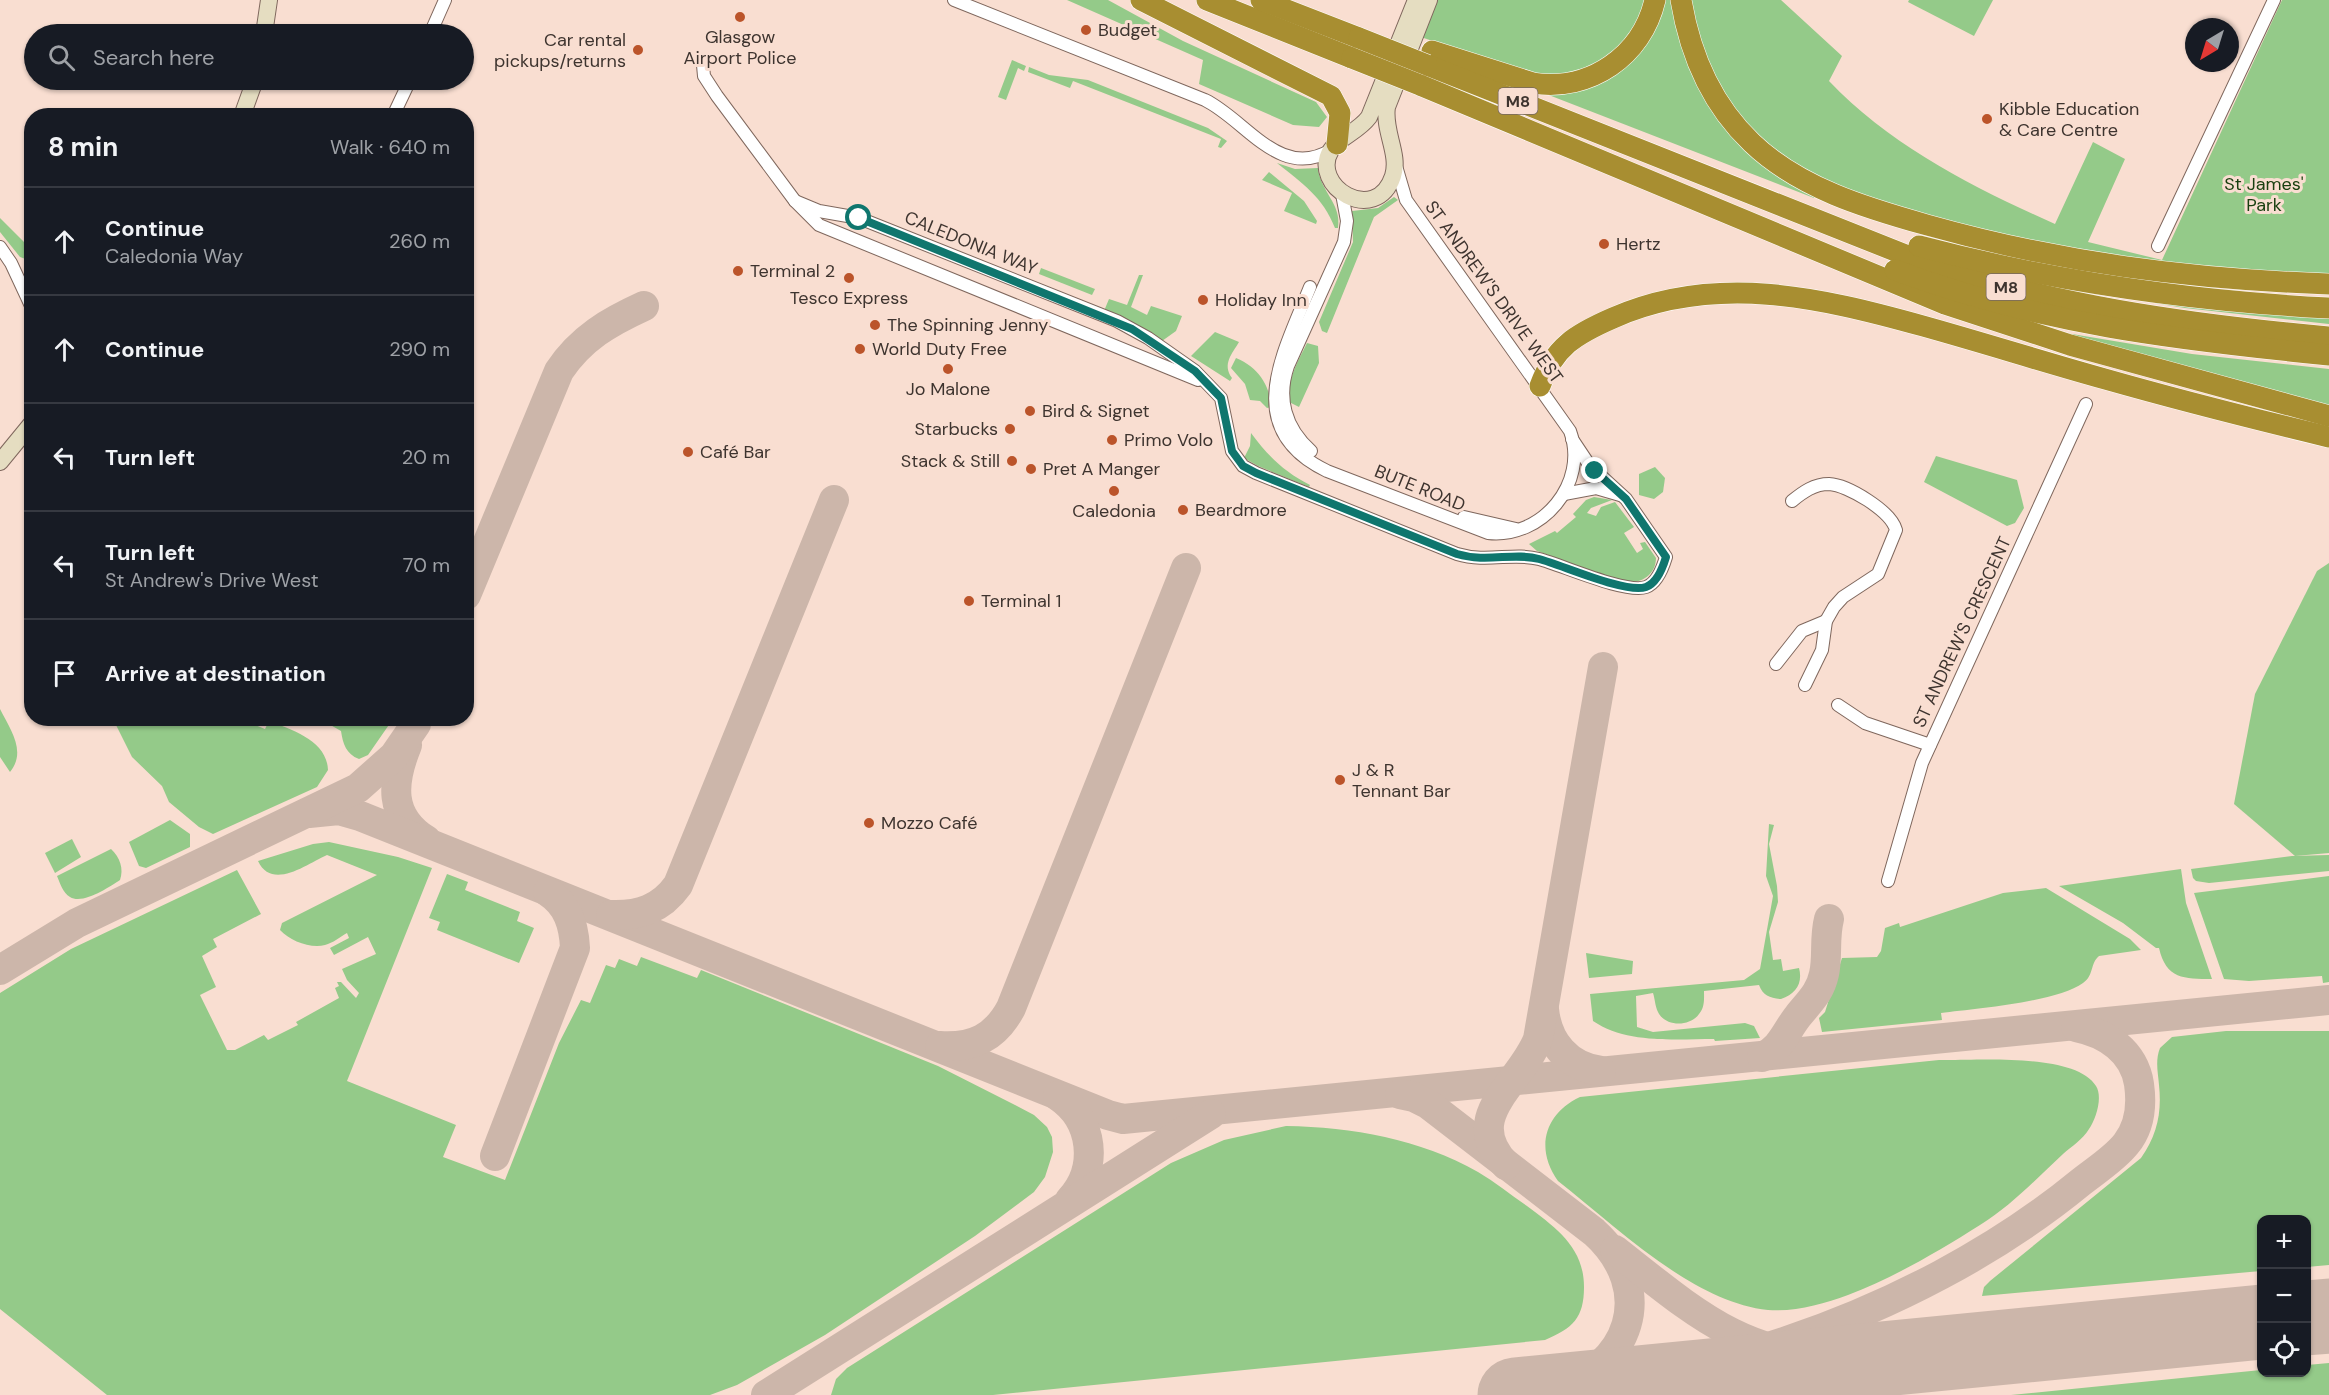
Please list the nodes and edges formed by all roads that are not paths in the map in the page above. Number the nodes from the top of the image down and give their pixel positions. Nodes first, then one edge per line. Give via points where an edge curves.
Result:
1 (269, 0) edge
2 (445, 0) edge
3 (954, 0) edge
4 (1140, 0) edge
5 (1207, 0) edge
6 (1261, 0) edge
7 (1273, 0) edge
8 (1416, 0) edge
9 (1429, 0) edge
10 (1655, 0) edge
11 (1681, 0) edge
12 (2274, 0) edge
13 (265, 24) edge
14 (434, 24) edge
15 (1361, 33) junction
16 (1430, 58) junction
17 (703, 65) dead end
18 (251, 90) edge
19 (405, 90) edge
20 (245, 108) edge
21 (397, 108) edge
22 (1334, 147) junction
23 (1600, 159) junction
24 (1395, 162) junction
25 (1741, 189) junction
26 (1342, 194) junction
27 (795, 201) junction
28 (2158, 246) dead end
29 (0, 247) edge
30 (2329, 284) edge
31 (1310, 287) dead end
32 (24, 291) edge
33 (2329, 308) edge
34 (2329, 337) edge
35 (2329, 356) edge
36 (1540, 386) junction
37 (1214, 390) junction
38 (2086, 404) dead end
39 (2329, 416) edge
40 (24, 433) edge
41 (2329, 437) edge
42 (1572, 439) junction
43 (1316, 460) junction
44 (0, 462) edge
45 (1564, 494) junction
46 (1626, 499) junction
47 (1792, 501) dead end
48 (1666, 557) joint
49 (1826, 621) junction
50 (1776, 664) dead end
51 (1805, 686) dead end
52 (1838, 705) dead end
53 (1930, 745) junction
54 (1888, 880) dead end

1 - 13 street
2 - 14 street
3 - 22 street via 1205,100 1283,156 1305,159
4 - 22 highway via 1331,96 1340,113
5 - 23 highway, M8, bridge
6 - 15 highway
7 - 15 highway
8 - 22 street via 1369,117 1359,130
9 - 24 street via 1387,108 1385,123
10 - 16 highway via 1647,26 1628,52 1605,71 1574,82 1533,83
11 - 30 highway via 1696,57 1725,113 1766,155 1824,190 1958,234 2083,261 2208,279
12 - 28 street
15 - 16 highway
16 - 25 highway, M8
17 - 27 street via 704,76 717,96
18 - 20 street
19 - 21 street
22 - 26 street via 1329,170
23 - 35 highway, M8 via 1900,272 2002,305 2134,333
23 - 39 highway, M8 via 1945,304 2070,345
24 - 26 street via 1392,180 1379,195 1363,200
24 - 36 street, ST ANDREW'S DRIVE WEST via 1406,200
25 - 33 highway, M8 via 1917,246 2017,270 2149,291
25 - 34 highway, M8 via 1913,258 2003,286 2138,315
26 - 43 street via 1347,221 1344,242 1282,385 1291,428
27 - 37 street via 825,229 1173,369
27 - 37 street, CALEDONIA WAY via 819,211 859,218 1117,321 1195,371
29 - 32 street
31 - 43 street via 1277,370 1275,397 1276,413 1287,437
36 - 41 highway via 1555,354 1599,324 1664,299 1750,291 1815,299 1885,315 2105,379
36 - 42 street, ST ANDREW'S DRIVE WEST
37 - 48 street, CALEDONIA WAY via 1221,398 1232,451 1243,466 1457,554 1480,559 1537,558 1628,588 1647,586 1656,578
38 - 53 street, ST ANDREW'S CRESCENT
40 - 44 street
42 - 45 street, ST ANDREW'S DRIVE WEST via 1574,466
42 - 46 street, ST ANDREW'S DRIVE WEST via 1590,465
43 - 45 street, BUTE ROAD via 1477,521 1515,529 1547,515
45 - 46 street via 1596,488
46 - 48 street, ST ANDREW'S DRIVE WEST
47 - 49 street via 1812,487 1831,484 1869,501 1884,512 1896,530 1878,574 1843,597
49 - 50 street via 1802,632
49 - 51 street via 1822,650
52 - 53 street via 1865,723
53 - 54 street, ST ANDREW'S CRESCENT

